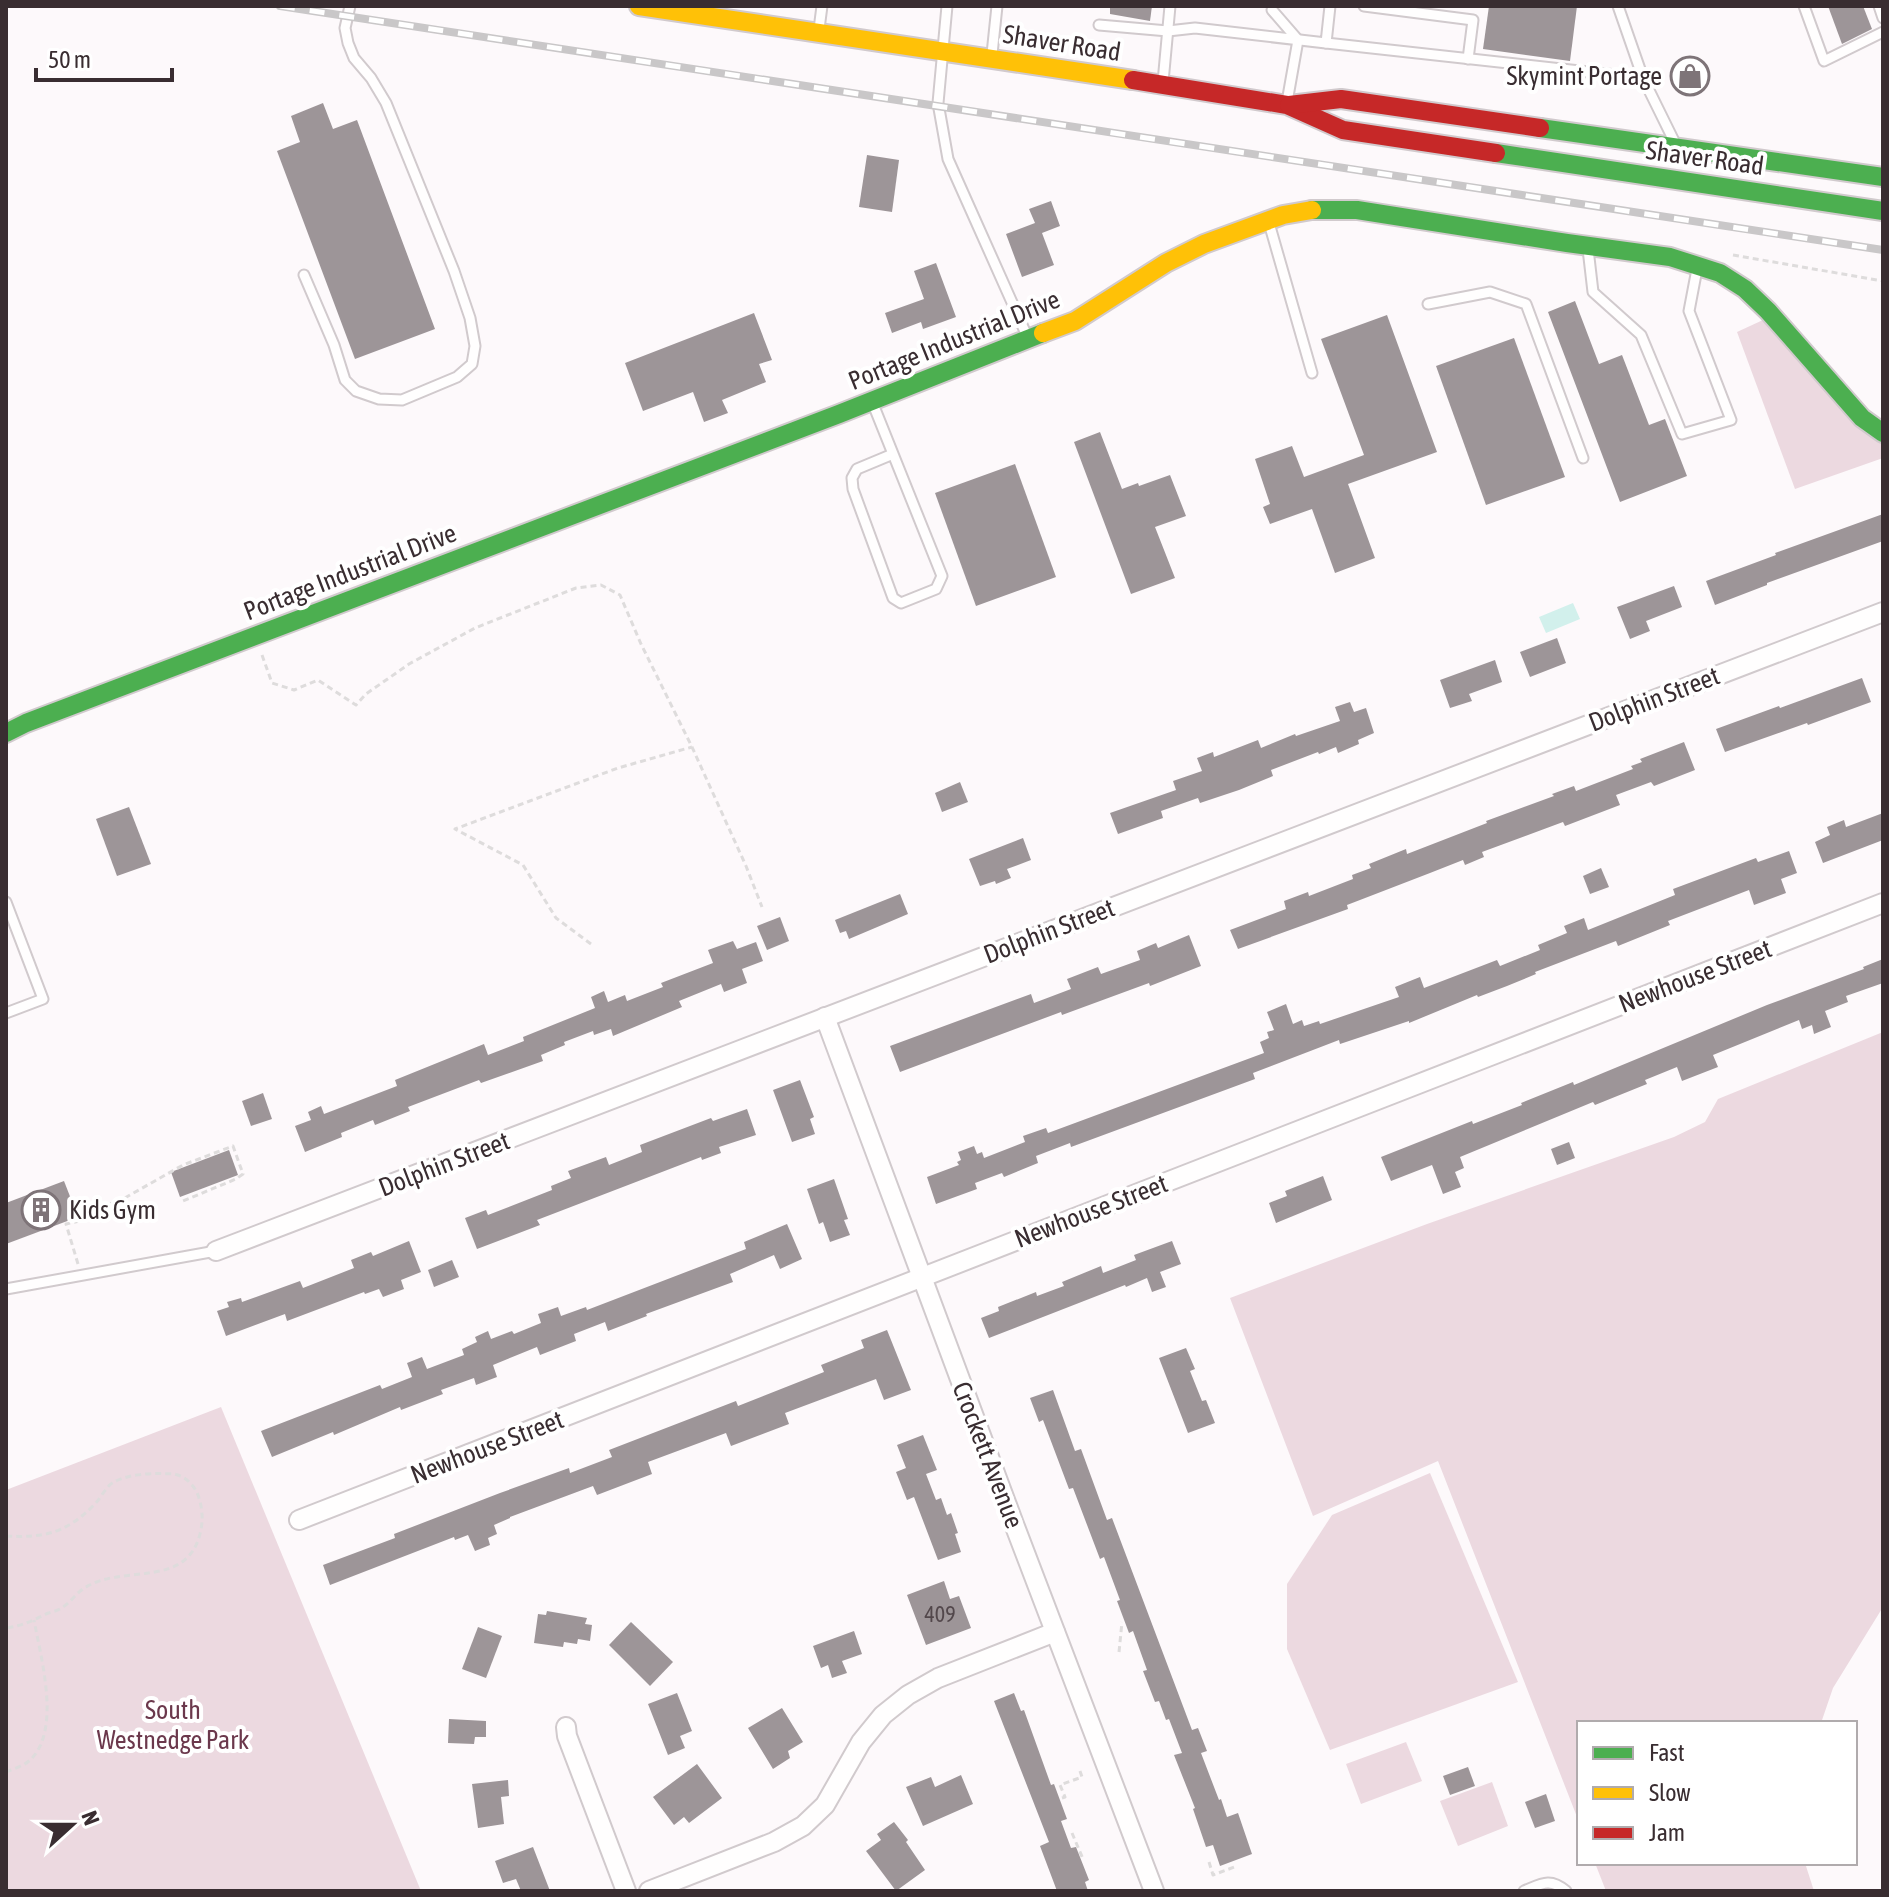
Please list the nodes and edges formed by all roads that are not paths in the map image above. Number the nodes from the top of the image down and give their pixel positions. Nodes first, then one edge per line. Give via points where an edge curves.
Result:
1 (350, 6) edge
2 (639, 6) edge
3 (822, 6) edge
4 (947, 6) edge
5 (997, 6) edge
6 (1170, 6) edge
7 (1330, 6) edge
8 (1364, 6) edge
9 (1618, 6) edge
10 (1804, 6) edge
11 (1879, 6) edge
12 (1272, 10) dead end
13 (1883, 18) edge
14 (1099, 25) dead end
15 (1168, 31) junction
16 (818, 32) junction
17 (1883, 32) edge
18 (1298, 40) junction
19 (1326, 43) junction
20 (942, 50) junction
21 (992, 58) junction
22 (1468, 59) junction
23 (1643, 78) junction
24 (1163, 85) junction
25 (1287, 105) junction
26 (1676, 147) junction
27 (1883, 177) edge
28 (1883, 211) edge
29 (1268, 220) junction
30 (1587, 246) junction
31 (1698, 265) junction
32 (304, 275) dead end
33 (1428, 304) dead end
34 (1029, 339) junction
35 (1312, 373) dead end
36 (871, 401) junction
37 (1883, 433) edge
38 (893, 454) junction
39 (1583, 458) dead end
40 (1883, 612) edge
41 (6, 733) edge
42 (6, 902) edge
43 (1883, 903) edge
44 (6, 1013) edge
45 (825, 1017) junction
46 (216, 1251) joint
47 (921, 1277) junction
48 (6, 1289) edge
49 (299, 1520) dead end
50 (1055, 1632) junction
51 (566, 1727) dead end
52 (626, 1891) edge
53 (649, 1891) edge
54 (1154, 1891) edge
55 (1524, 1891) edge
56 (1566, 1891) edge

1 - 32 lane via 348,43 386,103 454,271 470,318 472,364 457,377 402,400 356,391 345,380
2 - 16 street, Shaver Road
3 - 16 lane
4 - 20 lane
5 - 21 lane
6 - 15 lane
7 - 19 lane
8 - 22 lane via 1473,20
9 - 23 lane
10 - 17 lane via 1824,61
11 - 13 lane
12 - 18 lane
14 - 15 lane
15 - 18 lane via 1195,28
15 - 24 lane
16 - 20 street, Shaver Road
18 - 19 lane
18 - 25 lane
19 - 22 lane
20 - 21 street, Shaver Road
20 - 34 lane via 938,103 948,159
21 - 24 street, Shaver Road
22 - 23 lane
23 - 26 lane
24 - 25 street, Shaver Road
25 - 26 street, Shaver Road via 1341,99
25 - 28 street, Shaver Road via 1343,130
26 - 27 street, Shaver Road
29 - 30 street, Portage Industrial Drive via 1316,209 1357,210
29 - 34 street, Portage Industrial Drive via 1204,244 1075,321
29 - 35 lane
30 - 31 street, Portage Industrial Drive
30 - 31 lane via 1593,292 1641,335 1682,434 1731,420 1689,311
31 - 37 street, Portage Industrial Drive via 1745,289 1862,418
33 - 39 lane via 1490,292 1526,304
34 - 36 street, Portage Industrial Drive
36 - 38 lane
36 - 41 street, Portage Industrial Drive
38 - 38 lane via 942,576 936,589 901,603 893,598 852,478 857,469
40 - 45 street, Dolphin Street
42 - 44 lane via 43,999
43 - 47 street, Newhouse Street
45 - 46 street, Dolphin Street
45 - 47 street, Crockett Avenue
46 - 48 lane
47 - 49 street, Newhouse Street
47 - 50 street, Crockett Avenue
50 - 53 street via 908,1695 861,1742 825,1805 803,1826 764,1847
50 - 54 street, Crockett Avenue
51 - 52 street
55 - 56 lane via 1546,1882

